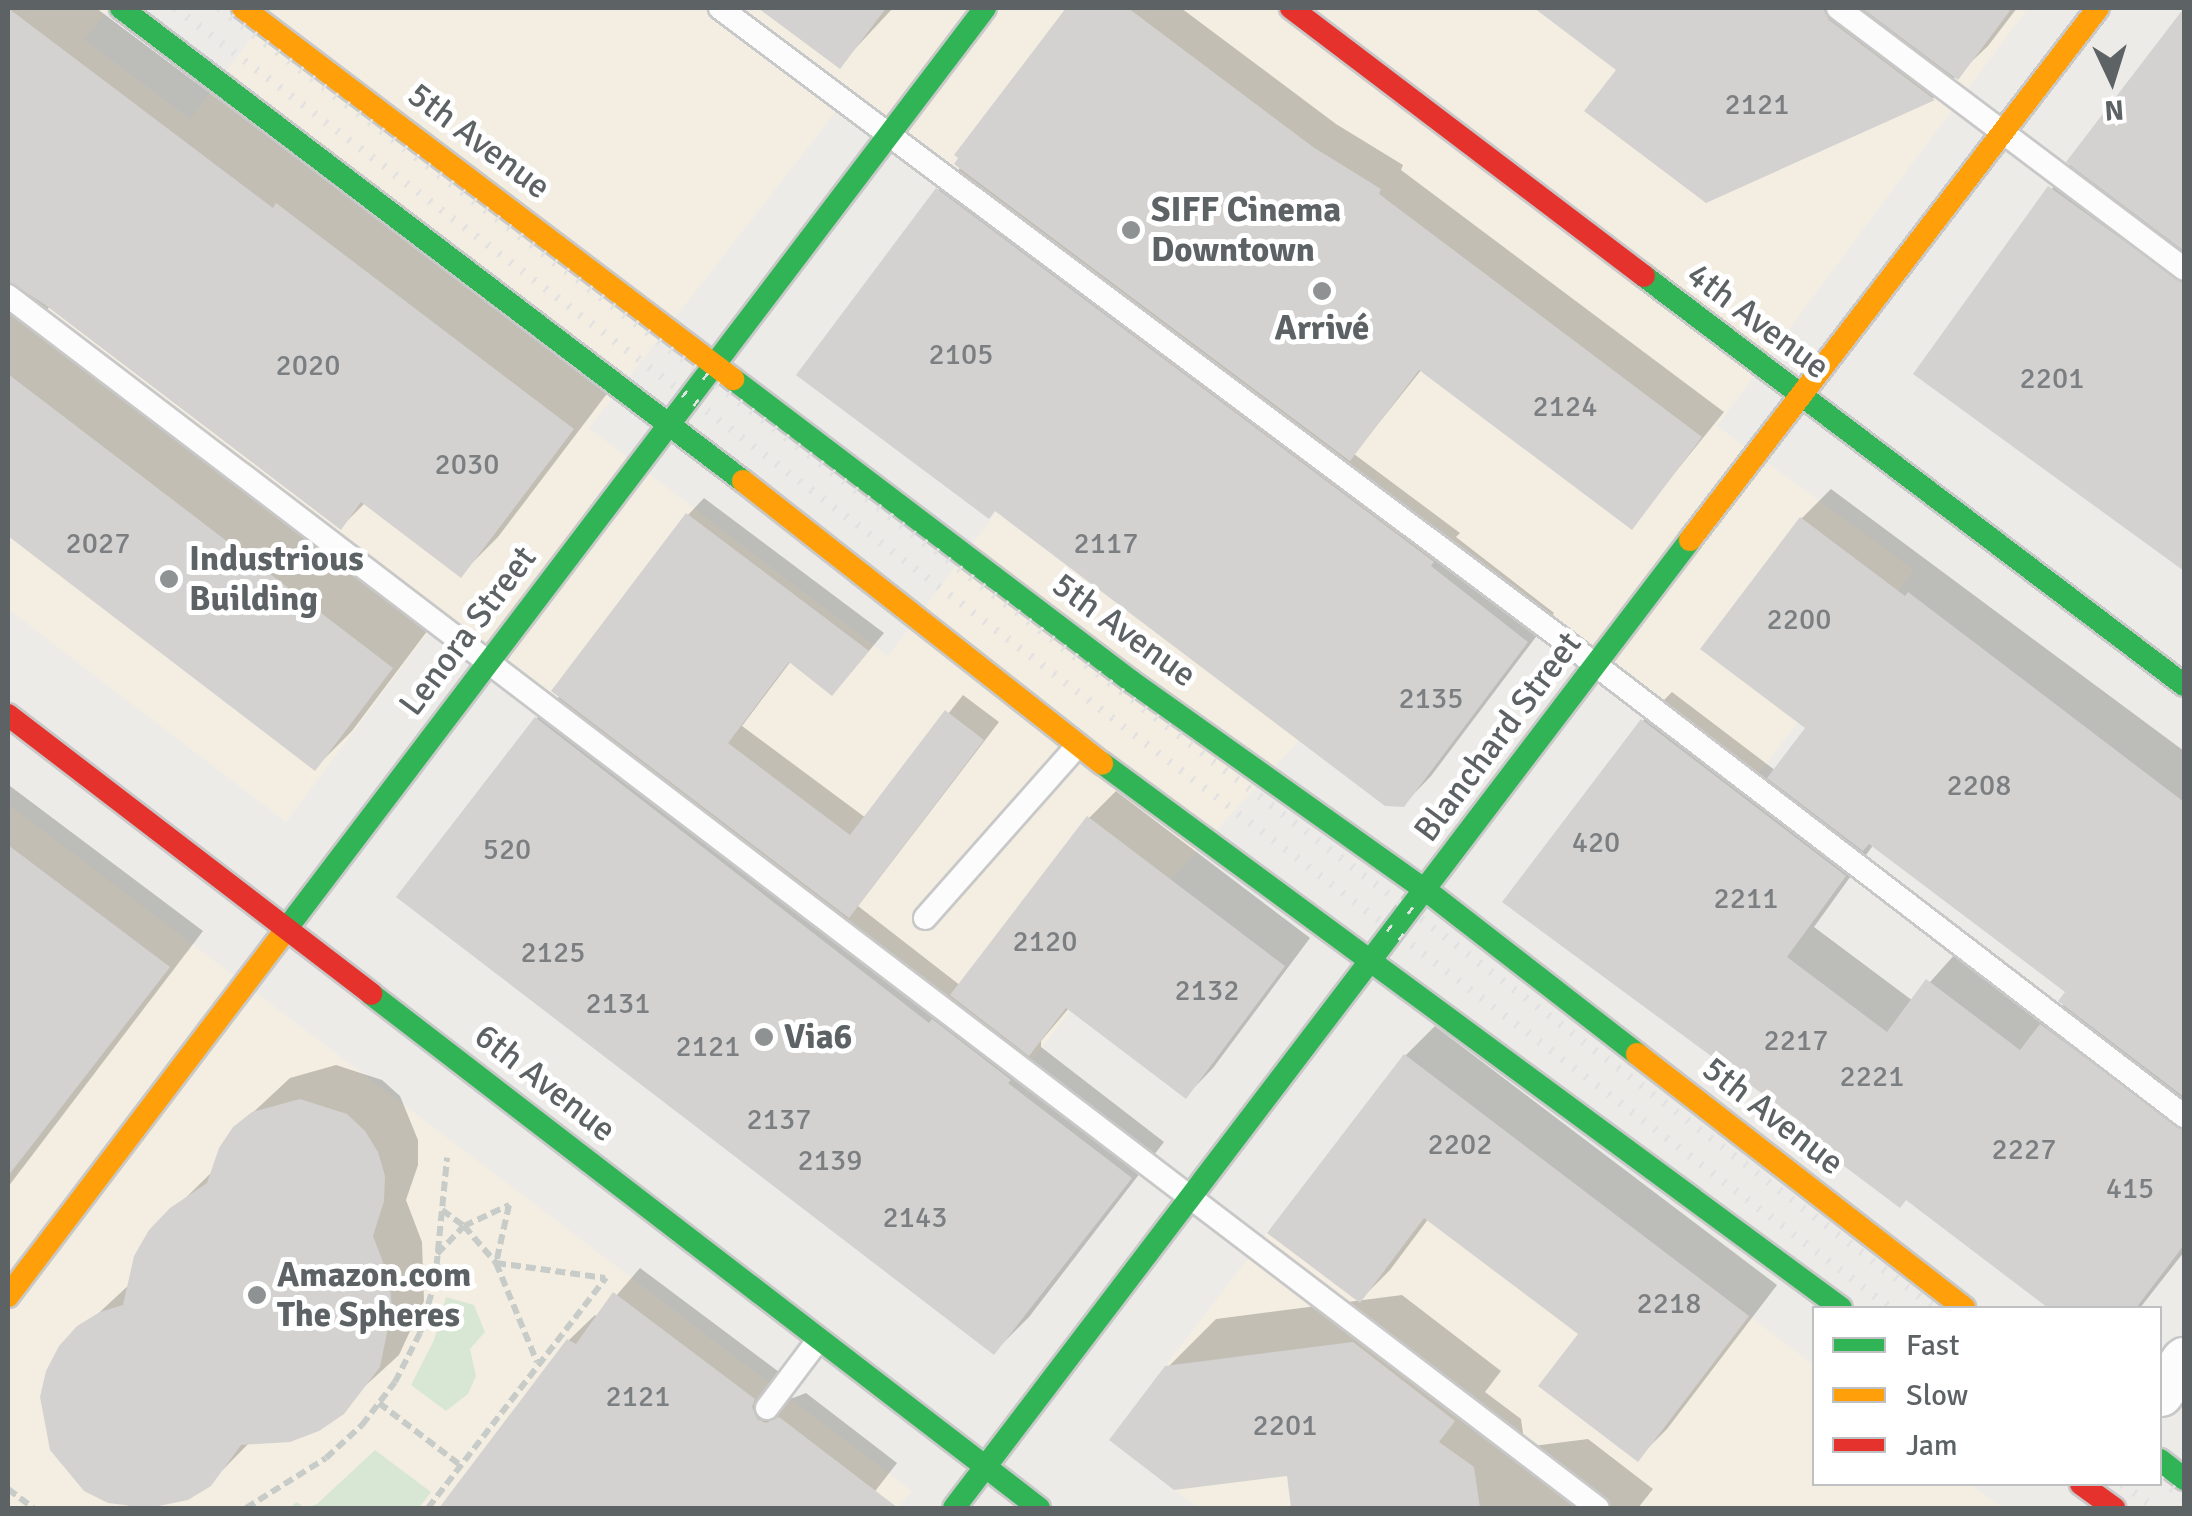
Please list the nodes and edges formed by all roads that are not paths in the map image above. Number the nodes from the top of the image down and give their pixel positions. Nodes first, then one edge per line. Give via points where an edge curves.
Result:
1 (121, 8) edge
2 (242, 8) edge
3 (720, 8) edge
4 (985, 8) edge
5 (1291, 8) edge
6 (1838, 8) edge
7 (2098, 8) edge
8 (2004, 133) junction
9 (889, 134) junction
10 (2184, 270) edge
11 (8, 296) edge
12 (713, 366) junction
13 (1800, 397) junction
14 (670, 423) junction
15 (488, 662) junction
16 (1596, 665) junction
17 (2184, 686) edge
18 (8, 716) edge
19 (1078, 745) junction
20 (1427, 891) junction
21 (925, 918) dead end
22 (287, 928) junction
23 (1372, 963) junction
24 (2184, 1116) edge
25 (1190, 1202) junction
26 (8, 1296) edge
27 (1838, 1306) edge
28 (1961, 1306) edge
29 (819, 1340) junction
30 (2184, 1360) edge
31 (2162, 1390) edge
32 (767, 1408) dead end
33 (2162, 1462) edge
34 (985, 1467) junction
35 (2184, 1479) edge
36 (2085, 1486) edge
37 (2087, 1486) edge
38 (954, 1508) edge
39 (1040, 1508) edge
40 (1598, 1508) edge
41 (2072, 1508) edge
42 (2114, 1508) edge

1 - 14 main road
2 - 12 main road, 5th Avenue
3 - 9 lane
4 - 9 main road, Lenora Street
5 - 13 main road, 4th Avenue
6 - 8 lane
7 - 8 main road, Blanchard Street
8 - 10 lane
8 - 13 main road, Blanchard Street
9 - 12 main road, Lenora Street
9 - 16 lane
11 - 15 lane
12 - 14 main road, Lenora Street
12 - 20 main road, 5th Avenue via 1131,681
13 - 16 main road, Blanchard Street
13 - 17 main road, 4th Avenue
14 - 15 main road, Lenora Street
14 - 19 main road
15 - 22 main road, Lenora Street
15 - 25 lane
16 - 20 main road, Blanchard Street
16 - 24 lane
18 - 22 main road, 6th Avenue
19 - 21 lane
19 - 23 main road
20 - 23 main road, Blanchard Street
20 - 28 main road, 5th Avenue
22 - 26 main road, Lenora Street
22 - 29 main road, 6th Avenue
23 - 25 main road, Blanchard Street
23 - 27 main road
25 - 34 main road, Blanchard Street
25 - 40 lane
29 - 32 lane
29 - 34 main road, 6th Avenue
30 - 31 street
33 - 35 main road
34 - 38 main road, Blanchard Street
34 - 39 main road, 6th Avenue
36 - 41 main road
37 - 42 main road

